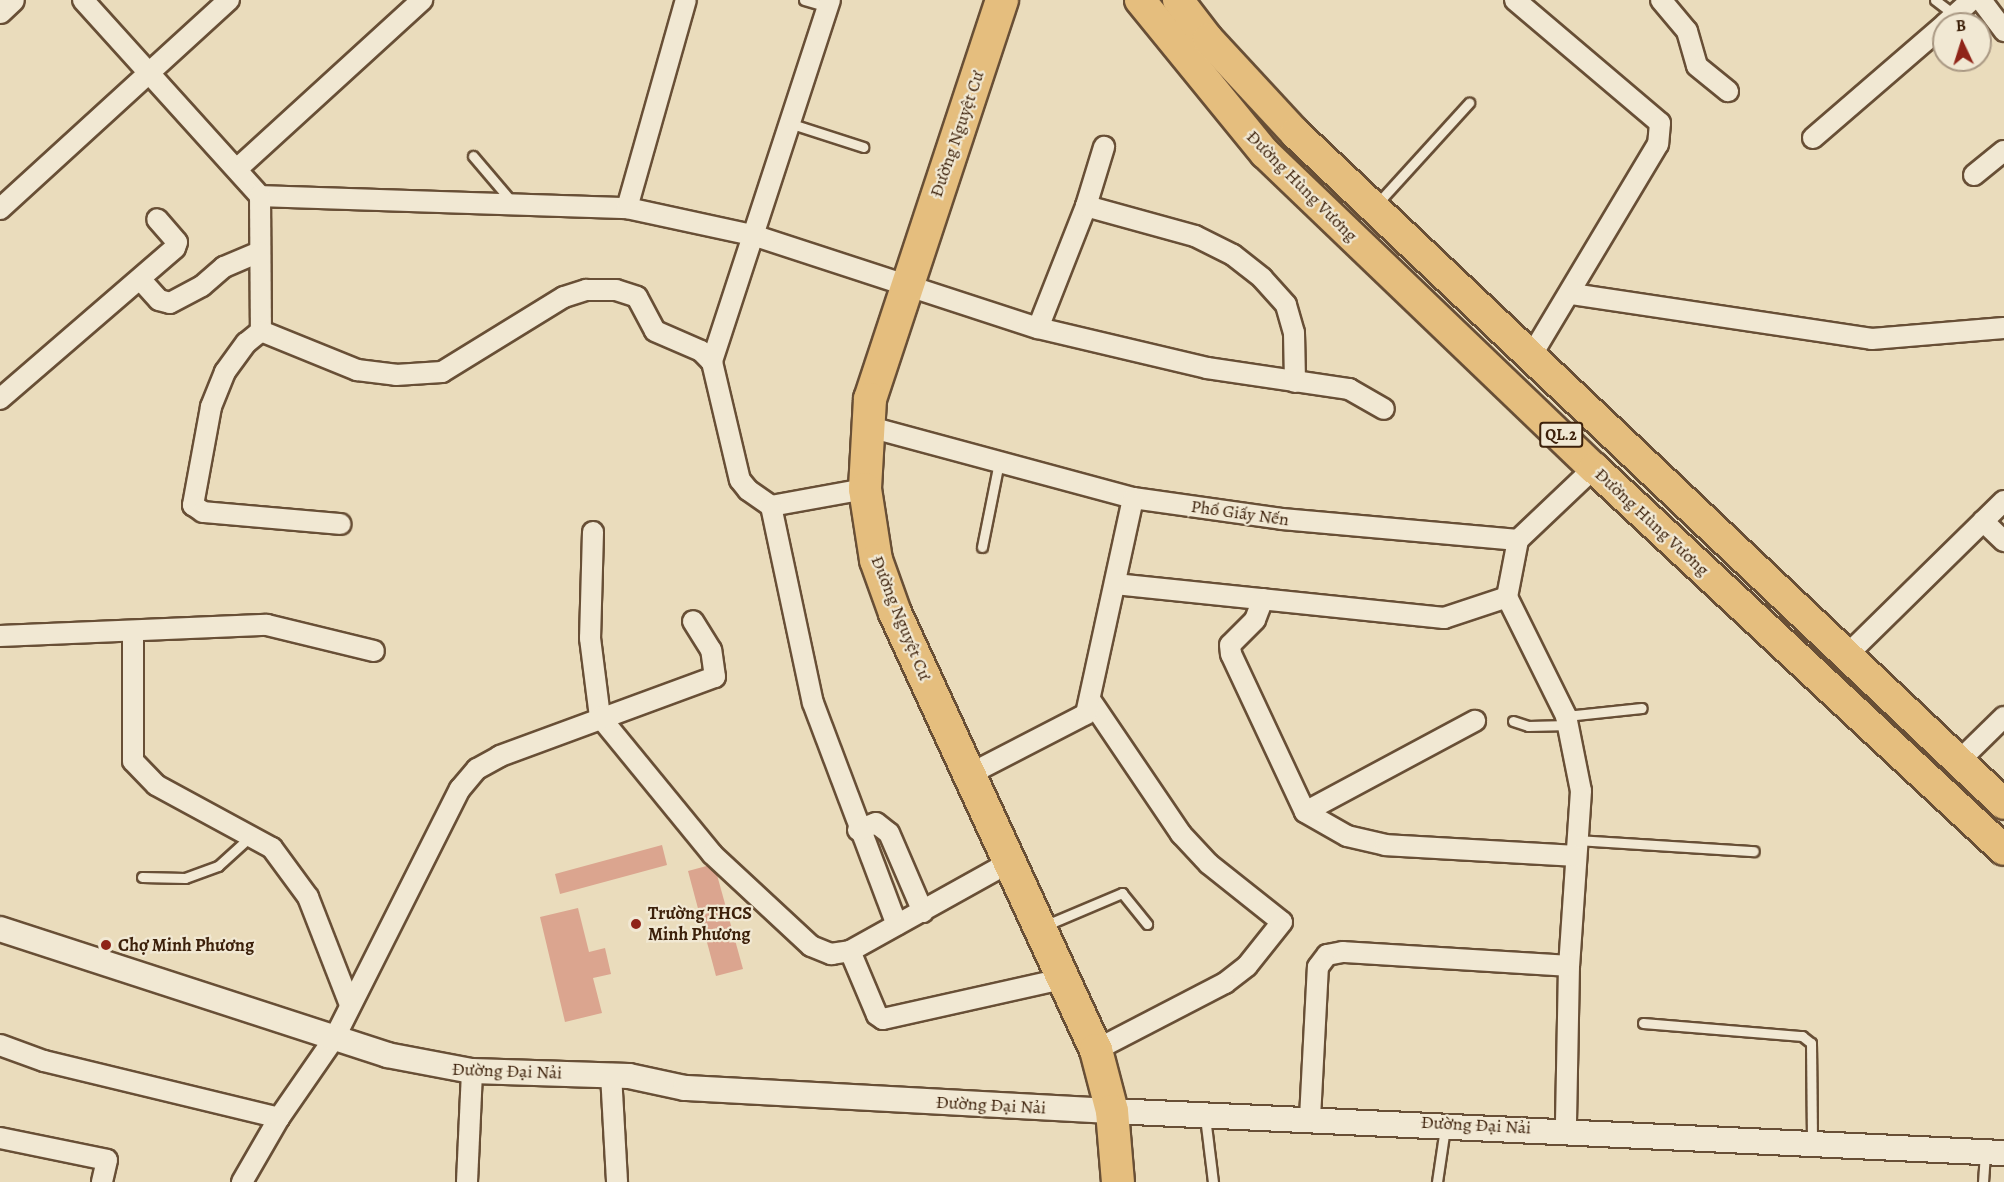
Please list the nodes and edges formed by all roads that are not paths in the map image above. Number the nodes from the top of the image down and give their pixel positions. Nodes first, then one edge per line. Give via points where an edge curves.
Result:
1 (12, 0) edge
2 (83, 0) edge
3 (229, 0) edge
4 (422, 0) edge
5 (686, 0) edge
6 (804, 0) edge
7 (1002, 0) edge
8 (1140, 0) edge
9 (1178, 0) edge
10 (1515, 0) edge
11 (1660, 0) edge
12 (1972, 0) edge
13 (1981, 0) edge
14 (829, 3) edge
15 (0, 11) edge
16 (1958, 12) edge
17 (2004, 31) edge
18 (1932, 35) edge
19 (150, 72) junction
20 (1728, 91) dead end
21 (1469, 103) dead end
22 (792, 123) junction
23 (1813, 138) dead end
24 (863, 147) dead end
25 (1104, 147) dead end
26 (2004, 151) edge
27 (473, 156) dead end
28 (237, 169) junction
29 (1974, 175) dead end
30 (260, 196) junction
31 (513, 204) junction
32 (1086, 206) junction
33 (627, 208) junction
34 (1373, 208) junction
35 (0, 209) edge
36 (157, 219) dead end
37 (756, 236) junction
38 (259, 252) junction
39 (140, 279) junction
40 (906, 286) junction
41 (1572, 294) junction
42 (1038, 328) junction
43 (2004, 328) edge
44 (261, 330) junction
45 (1530, 358) junction
46 (712, 362) junction
47 (1295, 382) junction
48 (0, 399) edge
49 (1383, 409) dead end
50 (866, 426) junction
51 (999, 462) junction
52 (1641, 463) junction
53 (1594, 468) junction
54 (1616, 488) junction
55 (865, 489) junction
56 (1133, 498) junction
57 (2004, 501) edge
58 (771, 506) junction
59 (1983, 521) junction
60 (340, 524) dead end
61 (593, 532) dead end
62 (1518, 540) junction
63 (2004, 541) edge
64 (982, 547) dead end
65 (1115, 584) junction
66 (1507, 597) junction
67 (1263, 599) junction
68 (693, 621) dead end
69 (133, 631) junction
70 (0, 636) edge
71 (374, 651) dead end
72 (1846, 656) junction
73 (1091, 701) junction
74 (1642, 708) dead end
75 (600, 717) junction
76 (2004, 717) edge
77 (1568, 720) junction
78 (1475, 721) dead end
79 (1513, 721) dead end
80 (1959, 761) junction
81 (968, 776) junction
82 (2004, 804) edge
83 (1305, 812) junction
84 (858, 830) junction
85 (251, 836) junction
86 (1577, 848) junction
87 (2004, 850) edge
88 (1754, 851) dead end
89 (1010, 862) junction
90 (142, 877) dead end
91 (923, 912) junction
92 (1147, 924) dead end
93 (897, 925) junction
94 (1041, 927) junction
95 (0, 929) edge
96 (850, 951) junction
97 (1569, 966) junction
98 (1066, 978) junction
99 (350, 1005) junction
100 (1643, 1023) dead end
101 (335, 1037) junction
102 (0, 1044) edge
103 (1096, 1050) junction
104 (472, 1071) junction
105 (611, 1074) junction
106 (1112, 1111) junction
107 (1204, 1114) junction
108 (279, 1118) junction
109 (1310, 1118) junction
110 (1446, 1124) junction
111 (1566, 1129) junction
112 (0, 1138) edge
113 (1812, 1143) junction
114 (1994, 1152) edge
115 (102, 1182) edge
116 (242, 1182) edge
117 (467, 1182) edge
118 (617, 1182) edge
119 (1118, 1182) edge
120 (1213, 1182) edge
121 (1437, 1182) edge
122 (1983, 1182) edge

1 - 15 street
2 - 19 street
3 - 19 street
4 - 28 street
5 - 33 street
6 - 14 lane
7 - 40 highway, Đường Nguyệt Cư
8 - 53 main road, Đường Hùng Vương / QL.2 via 1265,153
9 - 34 main road, Đường Hùng Vương / QL.2 via 1208,39 1287,124
10 - 41 street via 1660,123 1658,144
11 - 20 street via 1687,31 1697,66
12 - 16 street
13 - 17 street
14 - 22 street
18 - 23 street
19 - 28 street
19 - 35 street
21 - 34 lane
22 - 24 lane
22 - 37 street
25 - 32 street
26 - 29 street
27 - 31 lane
28 - 30 street
30 - 31 street
30 - 38 street
31 - 33 street
32 - 42 street
32 - 47 street via 1195,236 1233,255 1262,278 1286,305 1294,333
33 - 37 street
34 - 45 main road, Đường Hùng Vương / QL.2
36 - 39 street via 177,246
37 - 40 street
37 - 46 street
38 - 39 street via 224,267 202,286 170,303 159,300
38 - 44 street
39 - 48 street
40 - 42 street
40 - 50 highway, Đường Nguyệt Cư
41 - 43 street via 1872,339
41 - 45 street
42 - 47 street via 1207,368
44 - 46 street via 357,370 396,375 441,372 564,297 586,290 616,290 637,297 655,331
44 - 60 street via 225,372 211,408 194,505 203,512
45 - 52 main road, Đường Hùng Vương / QL.2
46 - 58 street via 740,480
47 - 49 street via 1349,388
50 - 51 street, Phố Giấy Nến
50 - 55 highway, Đường Nguyệt Cư
51 - 56 street, Phố Giấy Nến
51 - 64 lane
52 - 54 main road
52 - 72 main road, Đường Hùng Vương / QL.2
53 - 54 main road, Đường Hùng Vương / QL.2
53 - 62 street
54 - 87 main road, Đường Hùng Vương / QL.2
55 - 58 street
55 - 81 highway, Đường Nguyệt Cư via 876,560
56 - 62 street, Phố Giấy Nến via 1282,519
56 - 65 street
57 - 59 street
58 - 84 street via 813,703
59 - 63 street
59 - 72 street
61 - 75 street via 590,638
62 - 66 street
65 - 67 street
65 - 73 street
66 - 67 street via 1444,618
66 - 77 street
67 - 83 street via 1255,620 1230,645
68 - 75 street via 711,650 715,677
69 - 70 street
69 - 71 street via 267,625
69 - 85 street via 133,761 156,785
72 - 80 main road, Đường Hùng Vương / QL.2
73 - 81 street via 1077,720
73 - 103 street via 1181,834 1209,864 1282,922 1247,966 1225,983
74 - 77 lane
75 - 96 street via 733,876 811,946 831,954
75 - 99 street via 477,769 460,789
76 - 80 street
77 - 79 lane via 1528,726
77 - 86 street via 1581,791
78 - 83 street
80 - 82 main road, Đường Hùng Vương / QL.2
81 - 89 highway, Đường Nguyệt Cư
83 - 86 street via 1347,836 1385,845
84 - 91 street via 876,823 889,833
84 - 93 street
85 - 90 lane via 218,866 185,878
85 - 99 street via 272,848 308,897
86 - 88 lane
86 - 97 street
89 - 91 street
89 - 94 highway, Đường Nguyệt Cư
91 - 93 street
92 - 94 lane via 1122,893
93 - 96 street
94 - 98 highway, Đường Nguyệt Cư
95 - 101 street, Đường Đại Nải
96 - 98 street via 877,1015 883,1019
97 - 109 street via 1343,952 1327,955 1318,967
97 - 111 street
98 - 103 highway, Đường Nguyệt Cư
99 - 101 street
100 - 113 lane via 1802,1036 1810,1043
101 - 104 street, Đường Đại Nải via 415,1063
101 - 108 street
102 - 108 street via 44,1061
103 - 106 highway, Đường Nguyệt Cư
104 - 105 street, Đường Đại Nải
104 - 117 street
105 - 106 street, Đường Đại Nải via 685,1088
105 - 118 street
106 - 107 street, Đường Đại Nải
106 - 119 highway, Đường Nguyệt Cư
107 - 109 street, Đường Đại Nải
107 - 120 lane
108 - 116 street
109 - 110 street, Đường Đại Nải
110 - 111 street, Đường Đại Nải
110 - 121 lane
111 - 113 street, Đường Đại Nải
112 - 115 street via 107,1160
113 - 114 street, Đường Đại Nải
114 - 122 lane

